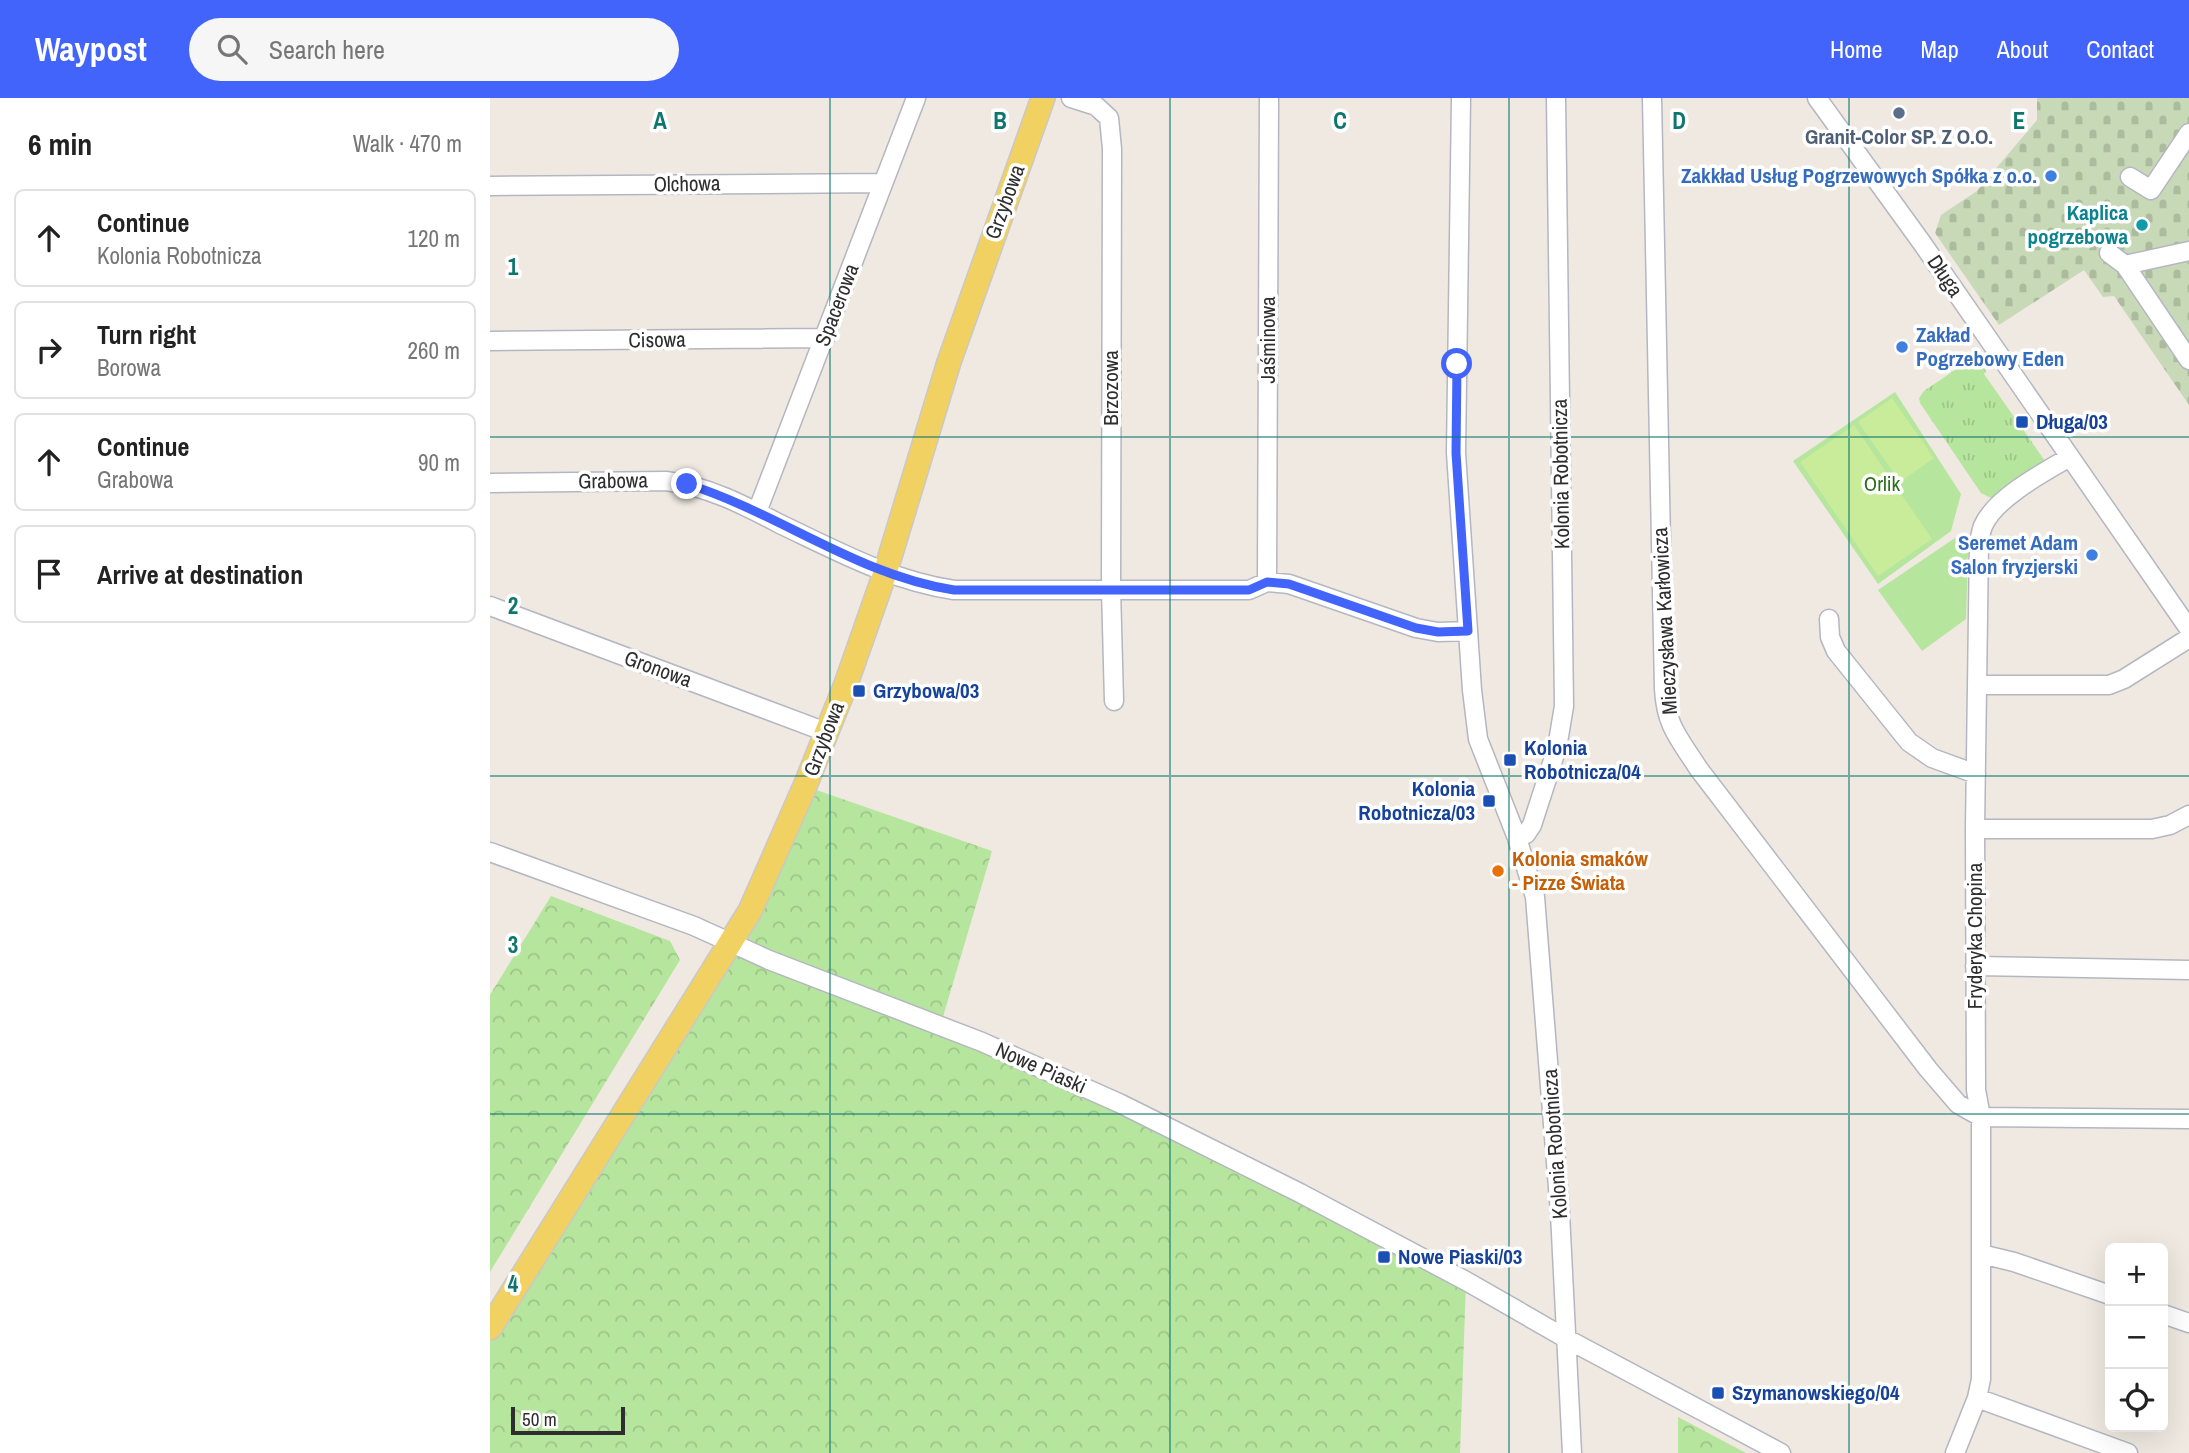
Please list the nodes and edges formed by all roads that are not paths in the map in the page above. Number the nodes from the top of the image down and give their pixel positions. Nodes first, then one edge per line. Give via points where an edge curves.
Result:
1 (916, 98) edge
2 (1043, 98) edge
3 (1072, 98) edge
4 (1269, 98) edge
5 (1461, 98) edge
6 (1556, 98) edge
7 (1652, 98) edge
8 (1816, 98) edge
9 (2189, 133) edge
10 (2130, 177) dead end
11 (883, 183) junction
12 (490, 186) edge
13 (2189, 251) edge
14 (2109, 253) dead end
15 (2125, 265) junction
16 (825, 338) junction
17 (490, 341) edge
18 (2189, 360) edge
19 (2070, 457) junction
20 (490, 482) edge
21 (757, 512) junction
22 (885, 573) junction
23 (1267, 582) junction
24 (1111, 589) junction
25 (490, 606) edge
26 (1829, 619) dead end
27 (2189, 629) edge
28 (1468, 631) junction
29 (2189, 638) edge
30 (1976, 685) junction
31 (1114, 701) dead end
32 (826, 732) junction
33 (1976, 774) junction
34 (2189, 816) edge
35 (1975, 829) junction
36 (1517, 838) junction
37 (490, 852) edge
38 (730, 942) junction
39 (1975, 966) junction
40 (2189, 970) edge
41 (1981, 1117) junction
42 (2189, 1119) edge
43 (1981, 1254) junction
44 (2105, 1293) edge
45 (2168, 1316) edge
46 (2189, 1323) edge
47 (490, 1328) edge
48 (1567, 1339) junction
49 (1977, 1398) junction
50 (1572, 1453) edge
51 (1781, 1453) edge
52 (1955, 1453) edge
53 (2128, 1453) edge

1 - 11 street, Spacerowa
2 - 22 main road, Grzybowa via 948,362
3 - 24 street, Brzozowa via 1096,106 1109,118 1110,128
4 - 23 street, Jaśminowa
5 - 28 street, Kolonia Robotnicza via 1456,453
6 - 36 street, Kolonia Robotnicza via 1564,706 1557,748 1532,825
7 - 41 street, Mieczysława Karłowicza via 1665,712 1698,768 1928,1069 1958,1104
8 - 19 street, Długa
9 - 10 street via 2151,190
11 - 12 street, Olchowa
11 - 16 street, Spacerowa
13 - 15 street
14 - 15 street
15 - 18 street
16 - 17 street, Cisowa
16 - 21 street, Spacerowa
19 - 27 street, Długa
19 - 30 street, Fryderyka Chopina via 2003,501 1983,526
20 - 21 street, Grabowa via 666,481 709,491
21 - 22 street, Grabowa
22 - 24 street, Grabowa via 954,590
22 - 32 main road, Grzybowa
23 - 24 street, Grabowa via 1249,590
23 - 28 street via 1289,584 1416,628
24 - 31 street, Brzozowa
25 - 32 street, Gronowa
26 - 33 street via 1836,650 1909,742 1932,758
28 - 36 street, Kolonia Robotnicza via 1478,739
29 - 30 street via 2109,685
30 - 33 street, Fryderyka Chopina
32 - 38 main road, Grzybowa via 766,878
33 - 35 street, Fryderyka Chopina
34 - 35 street via 2152,829
35 - 39 street, Fryderyka Chopina
36 - 48 street, Kolonia Robotnicza via 1538,921
37 - 38 street, Nowe Piaski
38 - 47 main road, Grzybowa
38 - 48 street, Nowe Piaski via 982,1042 1158,1121 1466,1280
39 - 40 street
39 - 41 street, Fryderyka Chopina via 1976,1090
41 - 42 street
41 - 43 street, Fryderyka Chopina
43 - 44 street
43 - 49 street, Fryderyka Chopina
45 - 46 street
48 - 50 street, Kolonia Robotnicza
48 - 51 street, Nowe Piaski
49 - 52 street, Fryderyka Chopina
49 - 53 street

